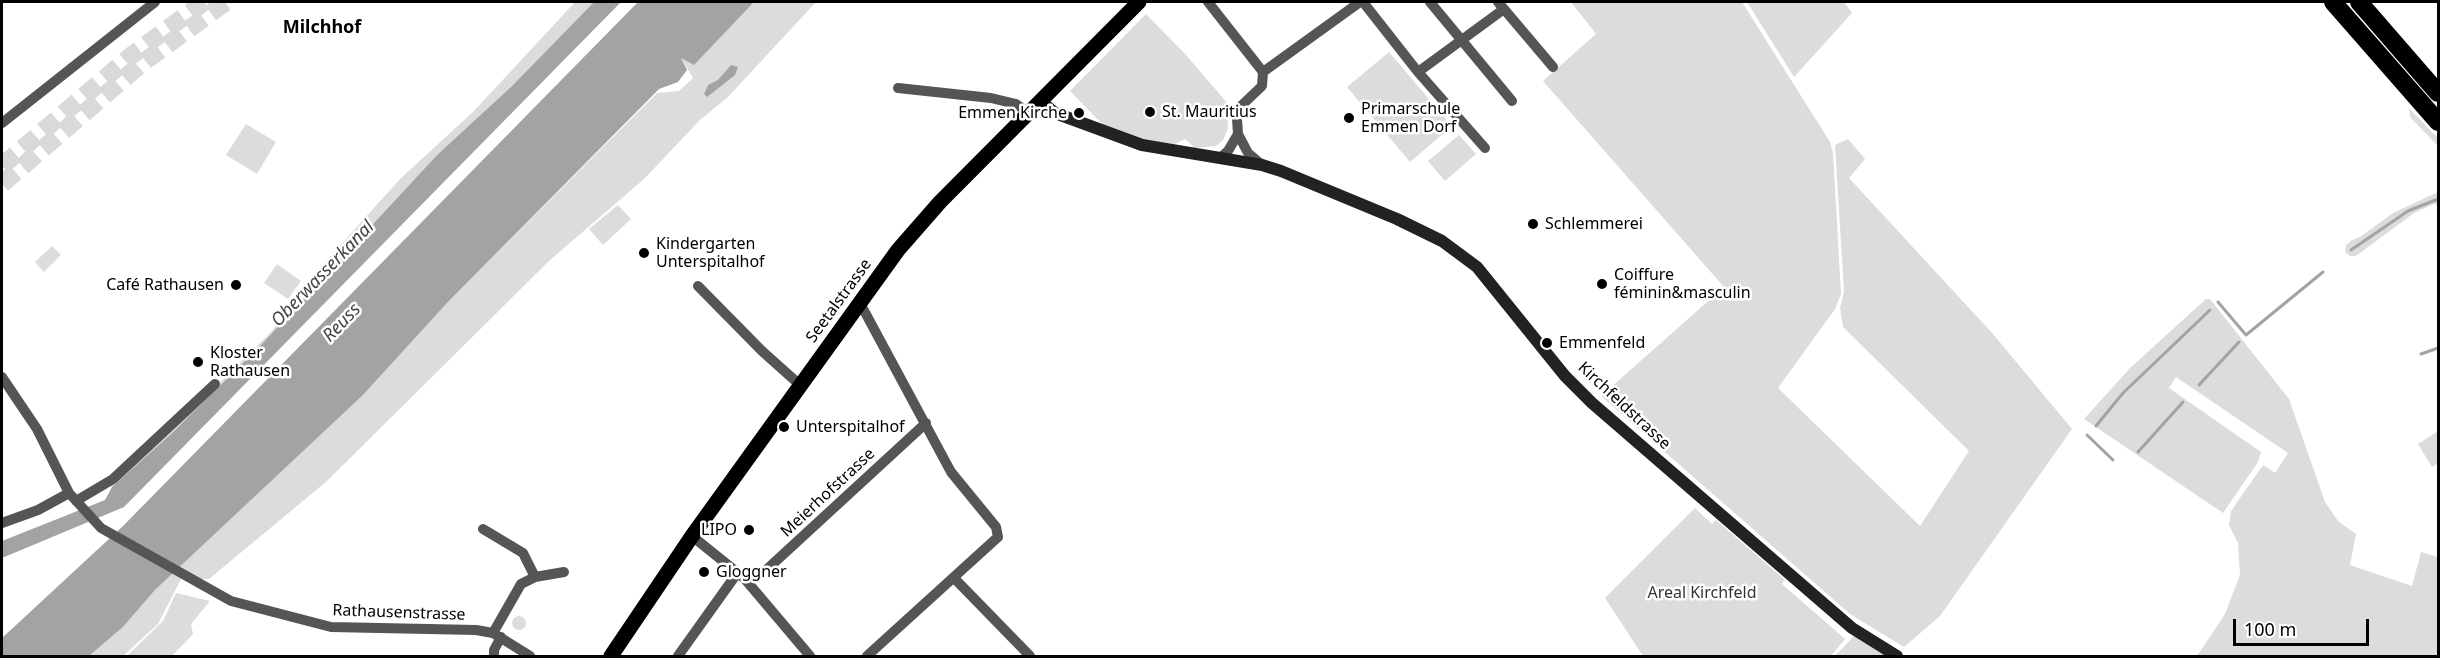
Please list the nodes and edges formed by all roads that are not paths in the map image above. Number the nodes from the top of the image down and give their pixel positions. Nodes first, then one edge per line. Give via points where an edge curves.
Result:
1 (155, 2) edge
2 (1139, 2) edge
3 (1361, 2) edge
4 (1430, 2) edge
5 (2333, 2) edge
6 (2359, 2) edge
7 (1213, 3) edge
8 (1501, 5) edge
9 (1461, 41) junction
10 (1553, 67) dead end
11 (1263, 72) junction
12 (1419, 72) junction
13 (898, 88) dead end
14 (2439, 93) edge
15 (1041, 101) junction
16 (1512, 101) dead end
17 (1029, 113) junction
18 (2439, 122) edge
19 (2, 123) edge
20 (1238, 134) junction
21 (1485, 148) dead end
22 (1220, 158) junction
23 (1262, 165) junction
24 (698, 286) dead end
25 (860, 303) junction
26 (2, 377) edge
27 (215, 384) dead end
28 (800, 385) junction
29 (926, 423) junction
30 (76, 501) junction
31 (2, 523) edge
32 (483, 529) dead end
33 (692, 536) junction
34 (564, 572) dead end
35 (738, 572) junction
36 (535, 578) junction
37 (955, 579) junction
38 (748, 582) junction
39 (497, 635) junction
40 (494, 657) edge
41 (530, 657) edge
42 (611, 657) edge
43 (678, 657) edge
44 (810, 657) edge
45 (867, 657) edge
46 (1030, 657) edge
47 (1897, 657) edge

1 - 19 street
2 - 15 main road, Seetalstrasse
3 - 11 street
3 - 12 street
4 - 9 street
5 - 18 highway
6 - 14 highway
7 - 11 street
8 - 9 street
8 - 10 street
9 - 12 street
9 - 16 street
11 - 20 street via 1262,86 1239,111
12 - 21 street
13 - 17 street via 991,98 1016,104
15 - 17 main road, Seetalstrasse
15 - 22 street, Kirchfeldstrasse via 1055,113 1126,140
17 - 25 main road, Seetalstrasse via 917,227
20 - 22 street
20 - 23 street, Kirchfeldstrasse via 1248,153
22 - 23 street, Kirchfeldstrasse
23 - 47 street, Kirchfeldstrasse via 1397,219 1442,241 1471,261 1565,376 1592,403 1852,628
24 - 28 street
25 - 28 main road, Seetalstrasse
25 - 29 street
26 - 30 street via 37,429
27 - 30 street via 112,479
28 - 33 main road, Seetalstrasse
29 - 37 street via 951,472 996,526 998,537
29 - 38 street, Meierhofstrasse via 764,572
30 - 31 street
30 - 39 street, Rathausenstrasse via 106,531 238,604 331,627 476,630
32 - 36 street via 523,553
33 - 35 street
33 - 42 main road, Seetalstrasse
34 - 36 street
35 - 38 street
35 - 43 street
36 - 39 street via 518,588
37 - 45 street
37 - 46 street
38 - 44 street
39 - 40 street
39 - 41 street, Rathausenstrasse

